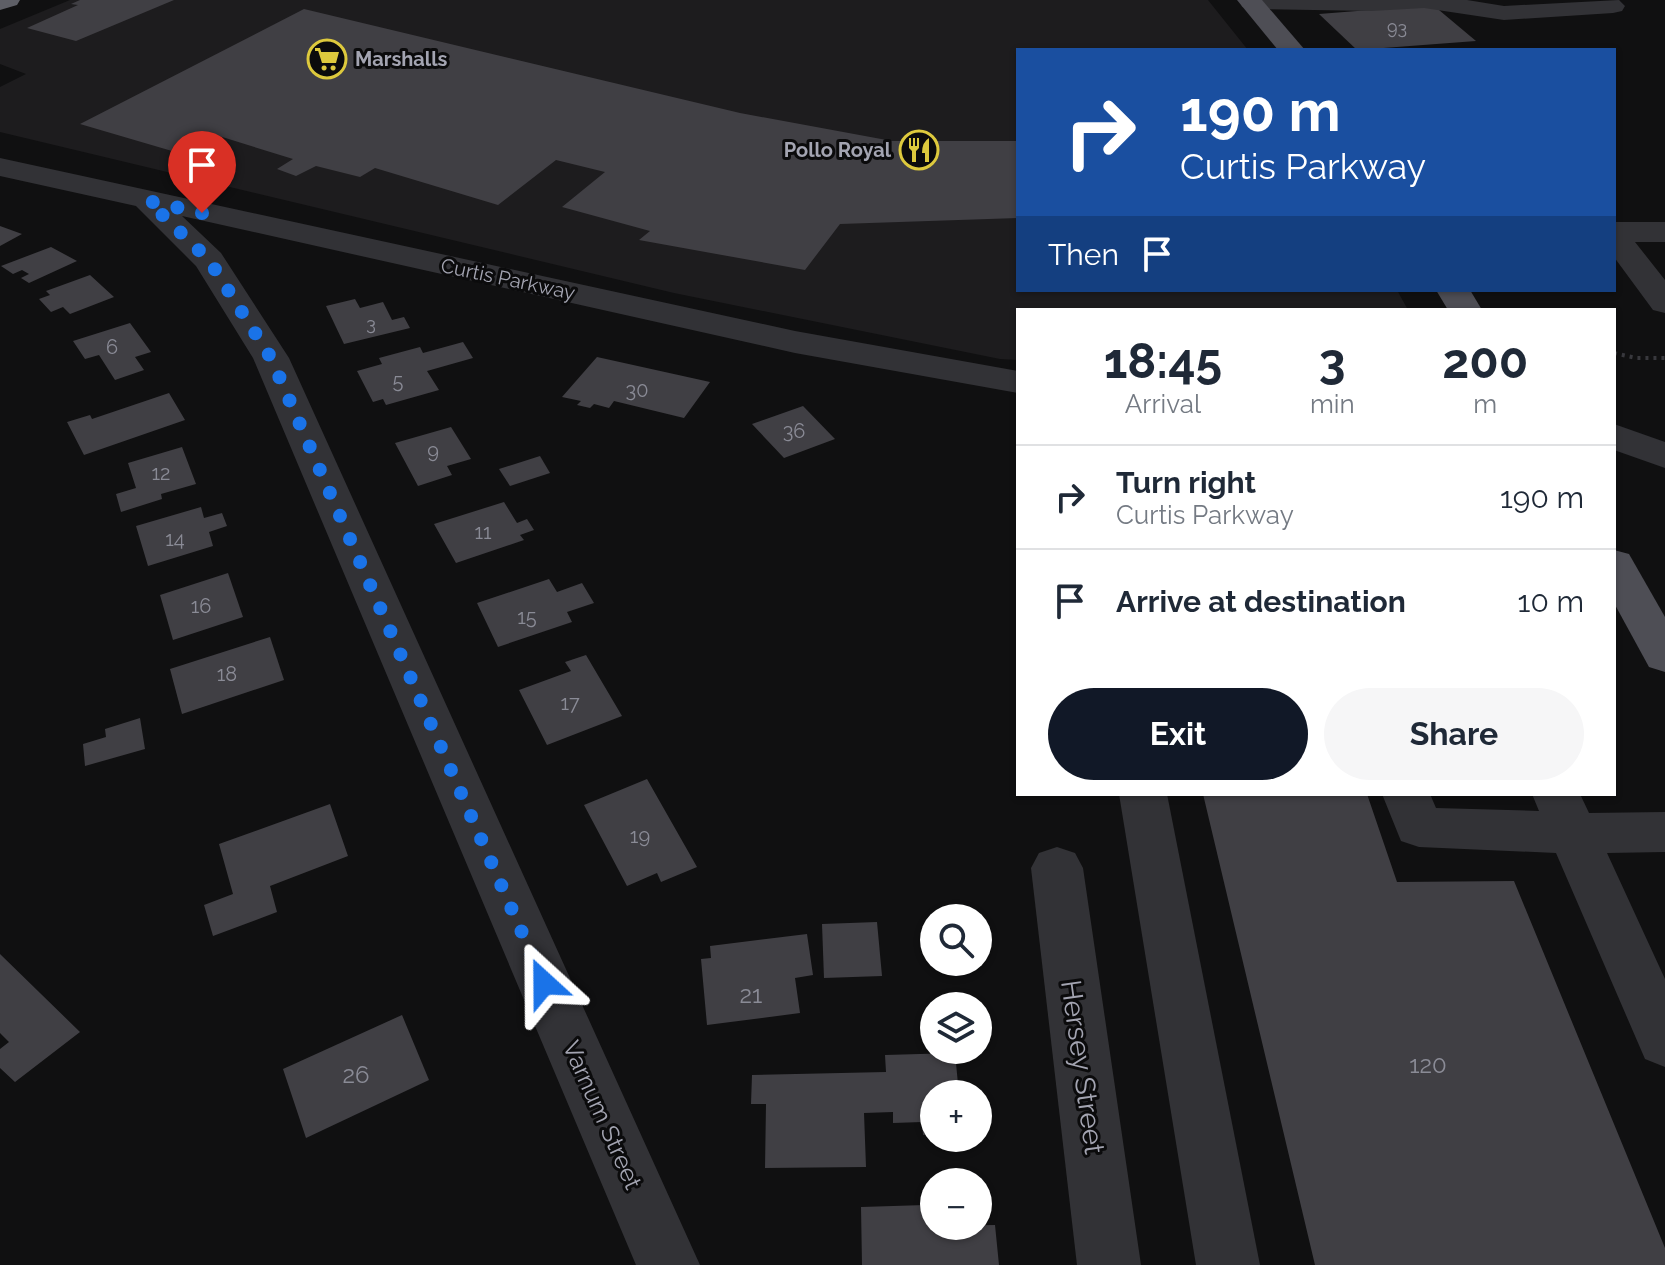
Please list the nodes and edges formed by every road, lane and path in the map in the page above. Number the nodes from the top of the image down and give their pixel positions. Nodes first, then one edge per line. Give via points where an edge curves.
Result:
1 (8, 0) edge
2 (1250, 1) edge
3 (0, 3) edge
4 (1613, 6) dead end
5 (1290, 48) edge
6 (0, 167) edge
7 (148, 201) junction
8 (1665, 232) edge
9 (1616, 233) edge
10 (1616, 236) edge
11 (1665, 303) edge
12 (1616, 353) edge
13 (1665, 358) edge
14 (1016, 382) edge
15 (1616, 437) edge
16 (1665, 456) edge
17 (1616, 568) edge
18 (1665, 656) edge
19 (1143, 796) edge
20 (1407, 796) edge
21 (1565, 814) edge
22 (1665, 832) edge
23 (1057, 868) dead end
24 (1665, 1041) edge
25 (668, 1265) edge
26 (1109, 1265) edge
27 (1228, 1265) edge

1 - 3 highway
2 - 4 street via 1424,1 1504,13
2 - 5 main road
6 - 7 street, Curtis Parkway
7 - 14 street, Curtis Parkway via 795,342
7 - 25 street, Varnum Street via 209,260 271,358
8 - 9 street
10 - 11 street
12 - 13 path
15 - 16 street
17 - 18 main road
19 - 27 street
20 - 21 street via 1419,827
21 - 22 street
21 - 24 street
23 - 26 street, Hersey Street

